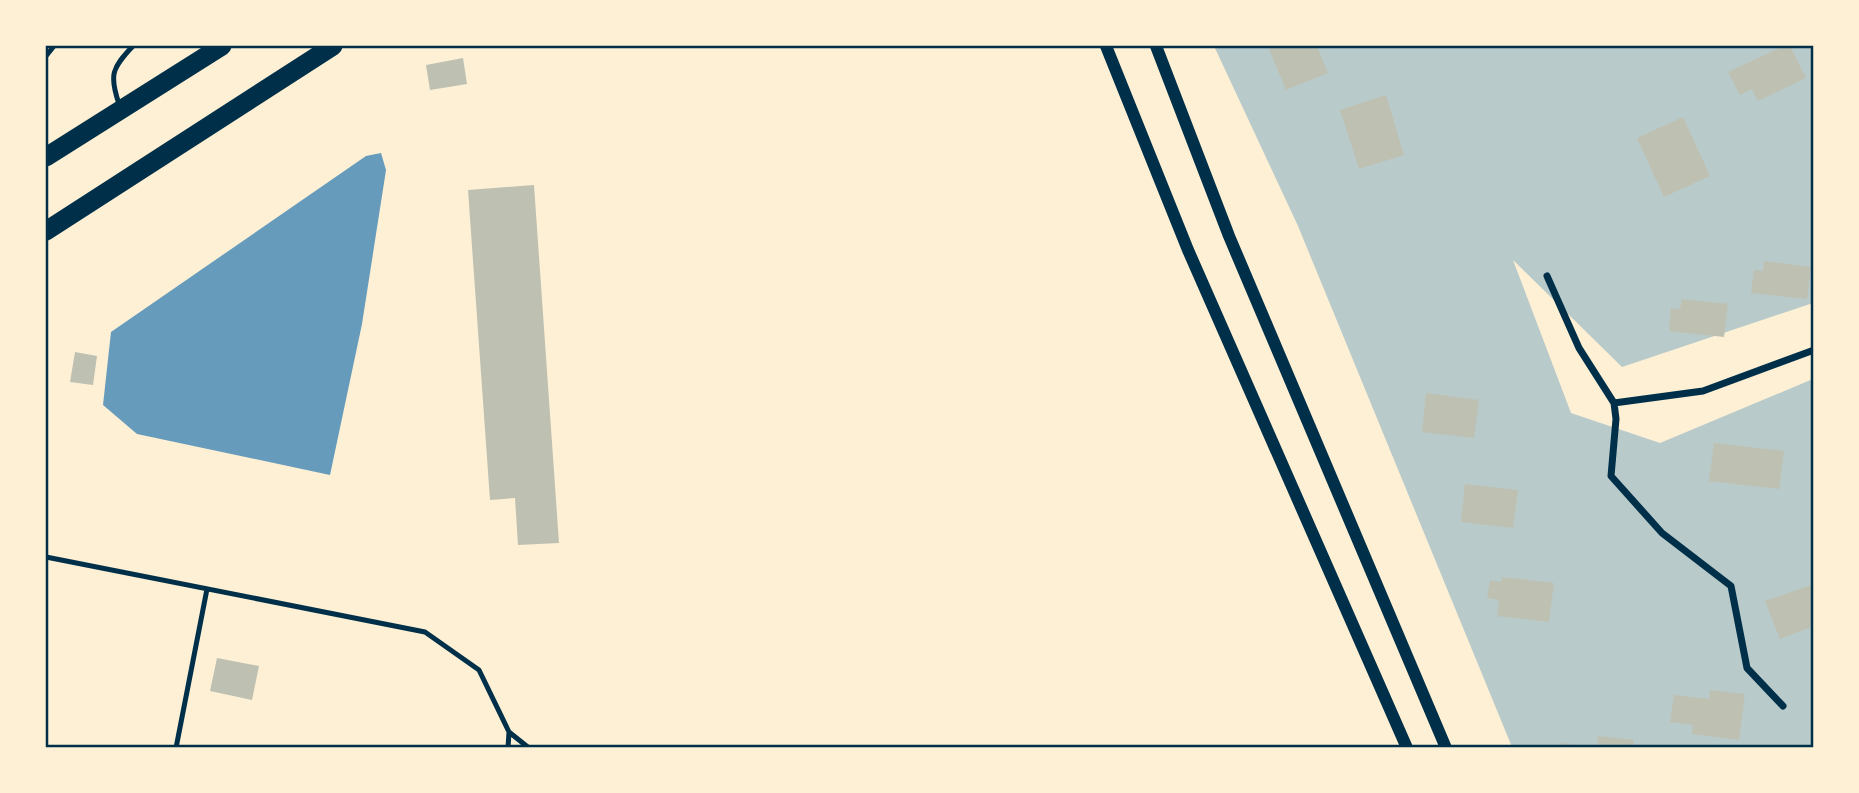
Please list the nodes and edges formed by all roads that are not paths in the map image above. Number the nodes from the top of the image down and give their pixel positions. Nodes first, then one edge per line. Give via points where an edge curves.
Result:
1 (54, 46) edge
2 (133, 46) edge
3 (222, 46) edge
4 (333, 46) edge
5 (1106, 46) edge
6 (1156, 46) edge
7 (46, 56) edge
8 (121, 110) junction
9 (46, 158) edge
10 (46, 231) edge
11 (1547, 276) dead end
12 (1814, 350) edge
13 (1614, 402) junction
14 (46, 557) edge
15 (207, 589) junction
16 (1783, 706) dead end
17 (509, 732) junction
18 (176, 747) edge
19 (508, 747) edge
20 (529, 747) edge
21 (1408, 747) edge
22 (1446, 747) edge

1 - 7 lane
2 - 8 lane via 114,65 113,87
3 - 8 highway
4 - 10 highway
5 - 21 street via 1188,250
6 - 22 street via 1229,236
8 - 9 highway
11 - 13 street via 1579,348
12 - 13 street via 1703,391
13 - 16 street via 1611,477 1662,533 1731,586 1747,668
14 - 15 lane
15 - 17 lane via 425,632 479,670
15 - 18 lane
17 - 19 lane
17 - 20 lane

